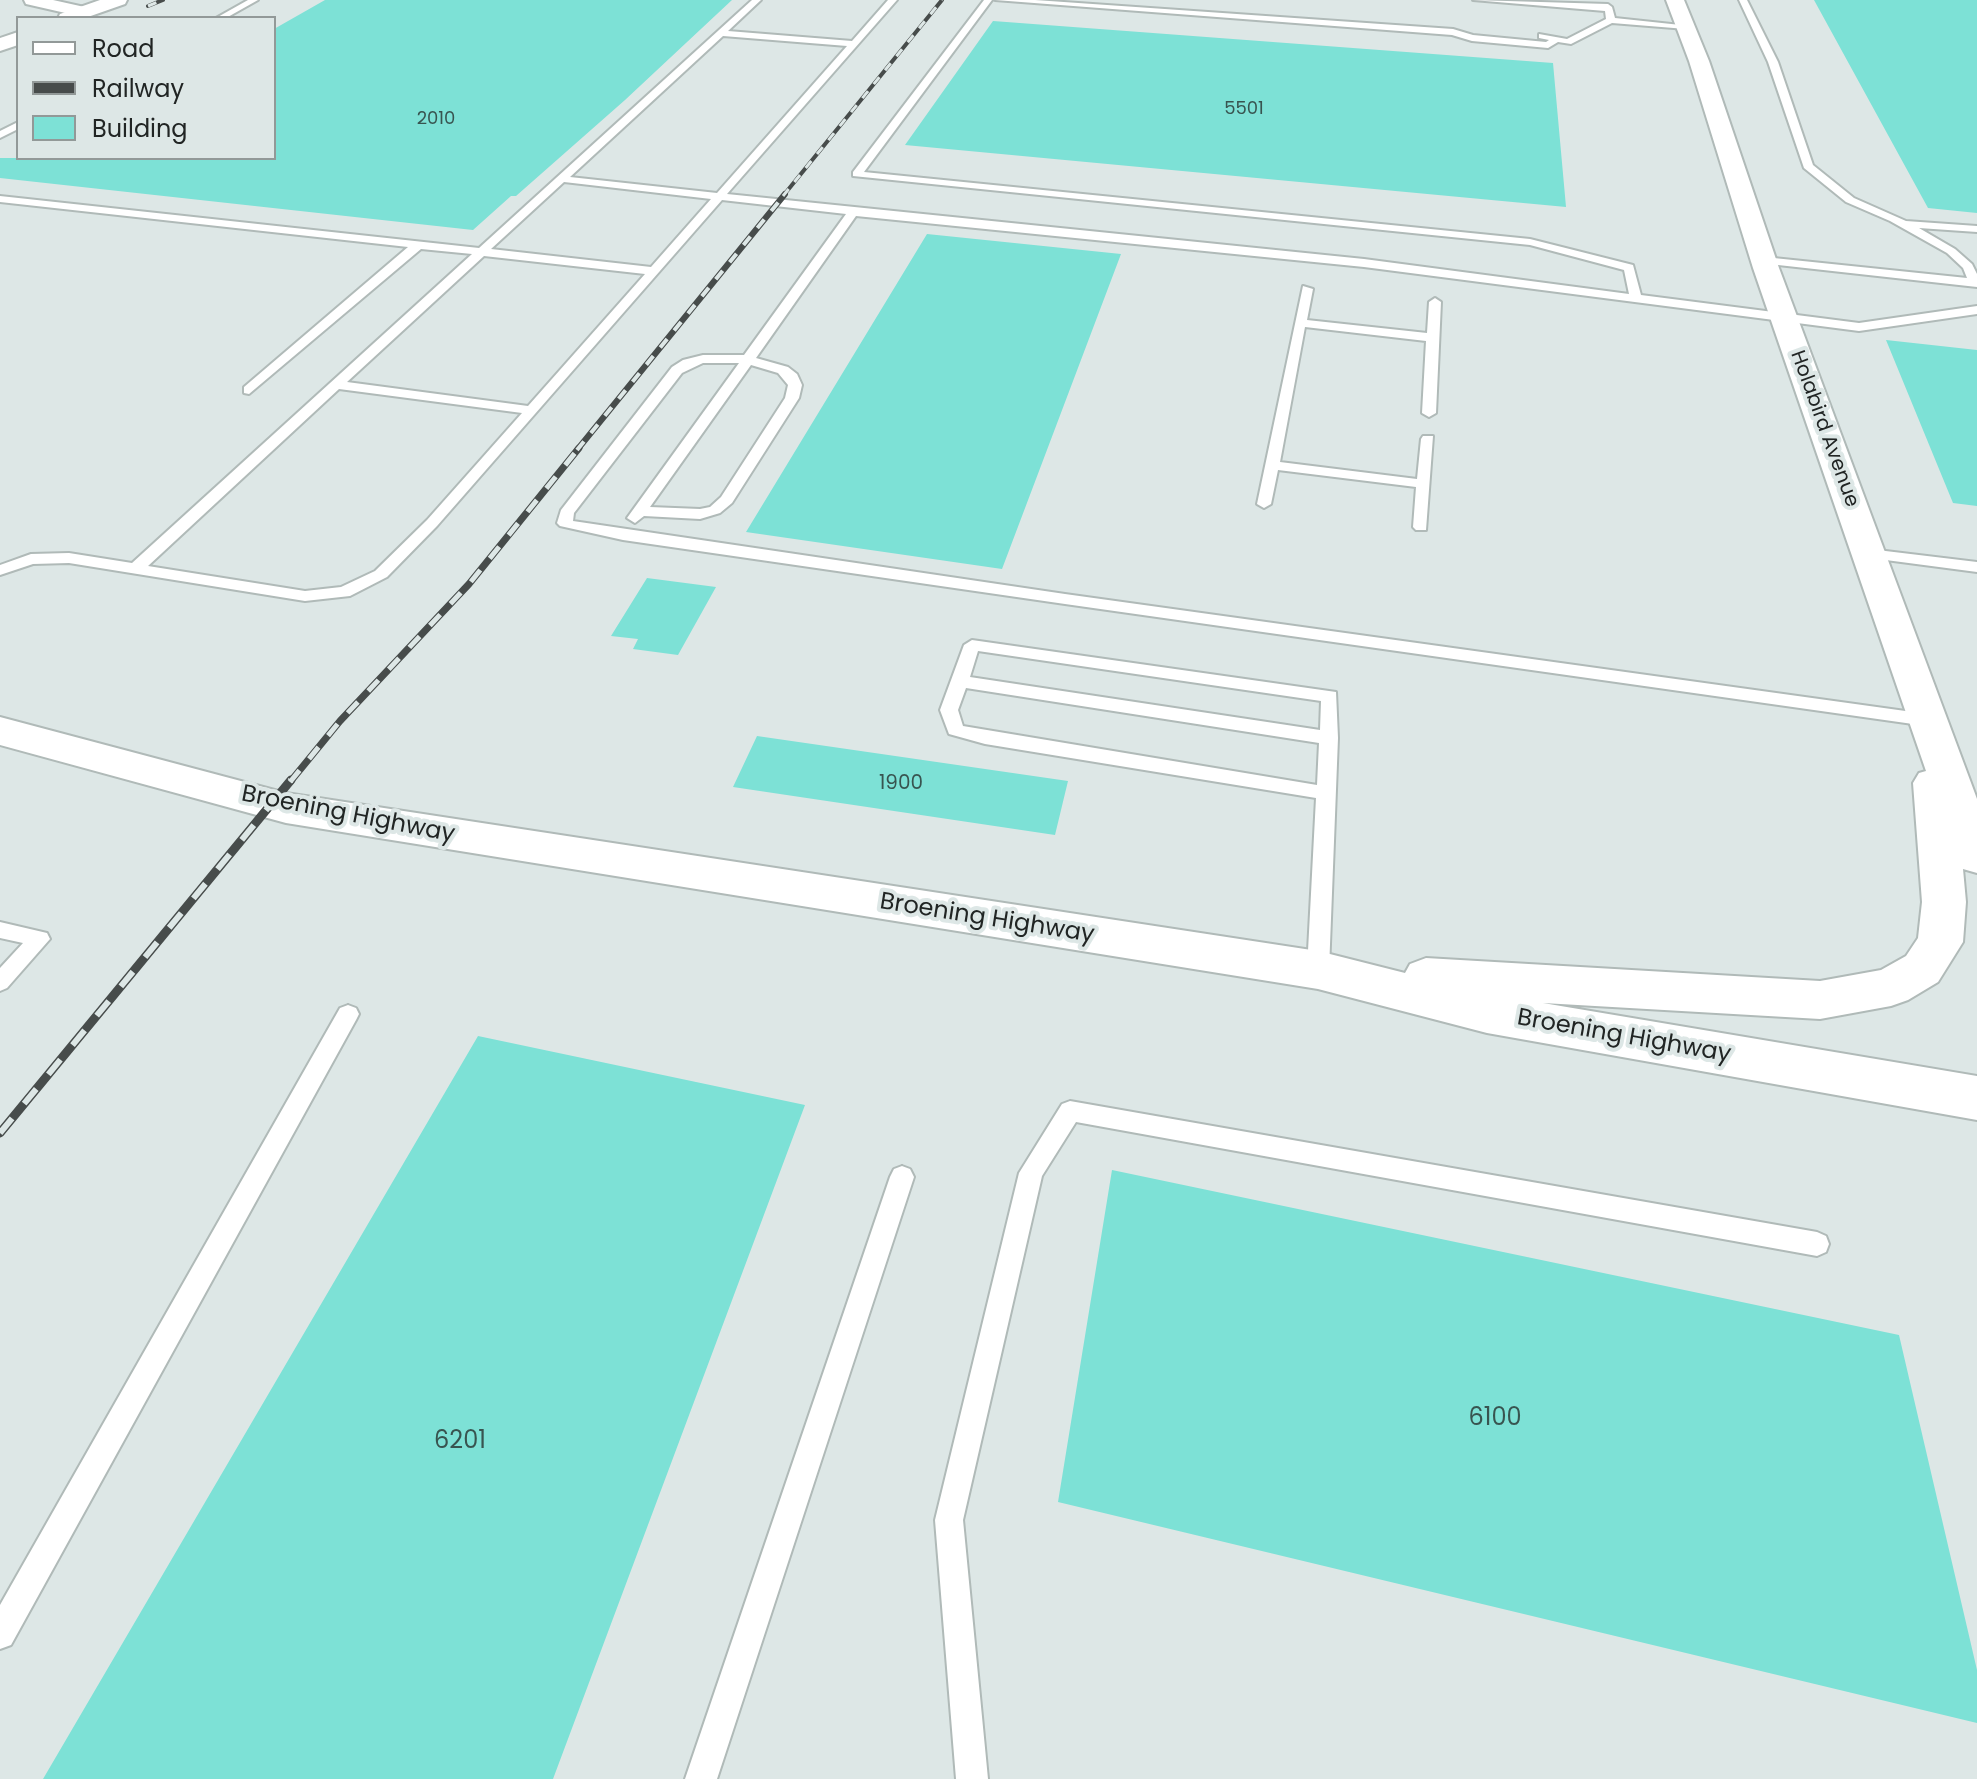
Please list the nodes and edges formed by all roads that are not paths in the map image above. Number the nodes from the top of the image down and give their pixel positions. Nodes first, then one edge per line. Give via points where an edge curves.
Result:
1 (32, 0) edge
2 (118, 0) edge
3 (254, 0) edge
4 (757, 0) edge
5 (893, 0) edge
6 (988, 0) edge
7 (999, 0) edge
8 (1477, 0) edge
9 (1675, 0) edge
10 (1743, 0) edge
11 (1607, 4) edge
12 (75, 15) edge
13 (224, 16) edge
14 (1611, 20) junction
15 (1686, 26) junction
16 (1589, 30) junction
17 (721, 33) junction
18 (1600, 37) dead end
19 (854, 44) junction
20 (563, 179) junction
21 (722, 196) junction
22 (0, 199) edge
23 (853, 212) junction
24 (1901, 223) junction
25 (1977, 229) edge
26 (418, 245) junction
27 (484, 252) junction
28 (1764, 261) junction
29 (655, 271) junction
30 (1976, 283) edge
31 (1307, 289) dead end
32 (1636, 299) junction
33 (1435, 302) dead end
34 (1977, 310) edge
35 (1784, 318) junction
36 (1300, 323) junction
37 (1433, 338) junction
38 (746, 359) junction
39 (337, 385) junction
40 (249, 390) dead end
41 (531, 410) junction
42 (1429, 413) dead end
43 (1428, 439) dead end
44 (1272, 465) junction
45 (1424, 484) junction
46 (1264, 504) dead end
47 (640, 511) junction
48 (1421, 527) dead end
49 (623, 535) junction
50 (1869, 554) junction
51 (1977, 567) edge
52 (135, 569) junction
53 (0, 570) edge
54 (960, 681) junction
55 (1927, 720) junction
56 (0, 731) edge
57 (1329, 738) junction
58 (1326, 793) junction
59 (1977, 857) edge
60 (0, 930) edge
61 (1318, 970) junction
62 (0, 982) edge
63 (348, 1014) dead end
64 (1977, 1098) edge
65 (902, 1177) dead end
66 (1817, 1244) dead end
67 (0, 1634) edge
68 (701, 1779) edge
69 (972, 1779) edge

1 - 12 street
2 - 12 main road
3 - 13 lane
4 - 17 lane
5 - 19 lane
6 - 32 lane via 857,174 1530,242 1629,268
7 - 16 lane via 1453,32 1548,45 1568,45
8 - 11 lane
9 - 15 main road, Holabird Avenue
10 - 24 lane via 1773,62 1808,166 1850,200
11 - 14 lane
14 - 15 lane
14 - 16 lane
15 - 28 main road, Holabird Avenue
16 - 18 lane
17 - 19 lane
17 - 20 lane
19 - 21 lane
20 - 21 lane
20 - 27 lane
21 - 23 lane
21 - 29 lane
22 - 26 lane
23 - 32 lane via 1364,263
23 - 38 lane
24 - 25 lane
24 - 30 lane via 1951,251
26 - 27 lane
26 - 40 lane
27 - 29 lane
27 - 39 lane
28 - 30 lane
28 - 35 main road, Holabird Avenue
29 - 41 lane
31 - 36 lane
32 - 35 lane
33 - 37 lane
34 - 35 lane via 1859,327
35 - 50 main road, Holabird Avenue
36 - 37 lane
36 - 44 lane
37 - 42 lane
38 - 47 lane
38 - 47 lane via 783,370 795,385 792,398 727,500 700,514
38 - 49 lane via 703,359 677,370 566,513 565,523 575,527
39 - 41 lane
39 - 52 lane
41 - 52 lane via 422,532 381,574 362,585 305,596
43 - 45 lane
44 - 45 lane
44 - 46 lane
45 - 48 lane
47 - 49 lane
49 - 55 lane
50 - 51 lane
50 - 55 main road, Holabird Avenue
52 - 53 lane via 55,557
54 - 57 lane
54 - 57 lane via 972,645 1330,696
54 - 58 lane via 949,710 955,730
55 - 59 main road, Holabird Avenue
55 - 61 main road via 1944,902 1940,942 1922,969 1891,987 1820,1000
56 - 61 main road, Broening Highway via 286,808
57 - 58 lane
58 - 61 lane
60 - 62 lane via 40,939
61 - 64 main road, Broening Highway via 1487,1013
63 - 67 lane
65 - 68 lane
66 - 69 lane via 1070,1111 1031,1173 949,1520

